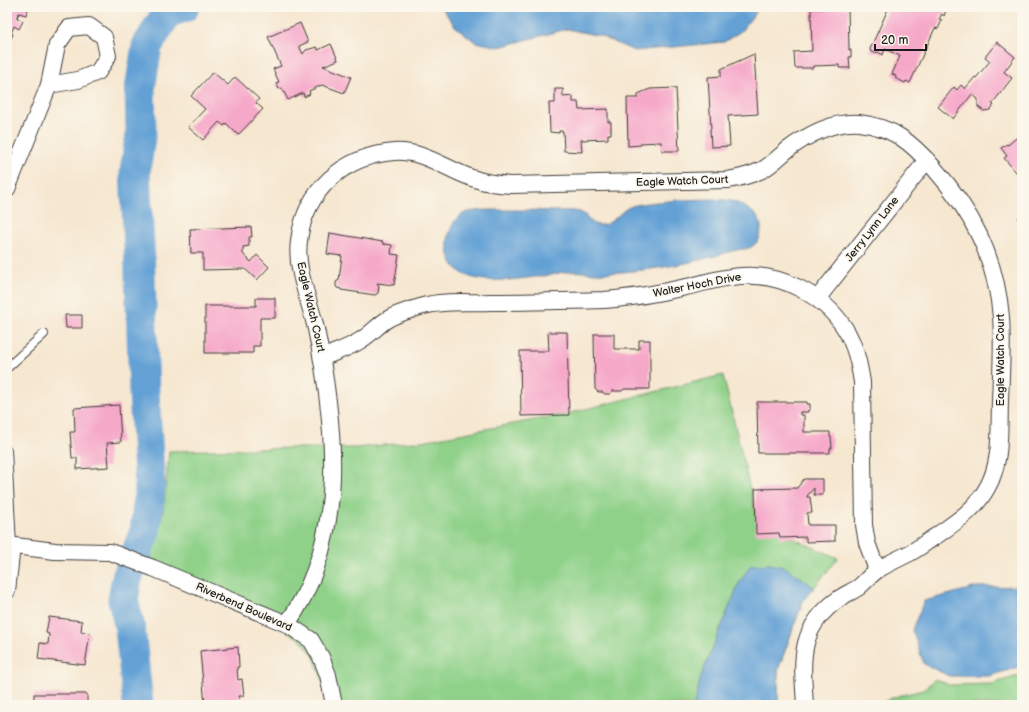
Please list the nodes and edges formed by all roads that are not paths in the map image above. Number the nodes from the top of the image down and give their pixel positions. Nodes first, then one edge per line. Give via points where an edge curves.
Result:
1 (49, 85) dead end
2 (927, 160) junction
3 (7, 189) edge
4 (817, 299) junction
5 (44, 334) dead end
6 (322, 358) junction
7 (7, 368) edge
8 (7, 450) edge
9 (10, 546) edge
10 (877, 570) junction
11 (7, 591) edge
12 (287, 624) junction
13 (334, 705) edge
14 (804, 705) edge

1 - 3 street
2 - 4 street, Jerry Lynn Lane
2 - 6 street, Eagle Watch Court via 914,146 897,134 878,126 856,123 833,126 813,133 764,169 728,180 491,184 470,178 435,160 415,154 396,152 374,155 336,172 310,203 302,223 298,243 299,263
2 - 10 street, Eagle Watch Court via 950,186 971,217 981,238 994,279 1001,318 999,448 988,487 978,503 963,518 913,551
4 - 6 street, Walter Hoch Drive via 781,281 761,276 741,276 656,294 611,299 438,304 406,311 388,320 349,347
4 - 10 street, Walter Hoch Drive via 844,327 859,363 862,382 864,525 867,543
5 - 7 lane
6 - 12 street, Eagle Watch Court via 331,422 332,492 326,533 316,570 299,607
8 - 9 lane
9 - 11 street
9 - 12 street, Riverbend Boulevard via 55,551 110,552
10 - 14 street, Eagle Watch Court via 826,609 814,624 806,642
12 - 13 street, Riverbend Boulevard via 311,640 328,675

